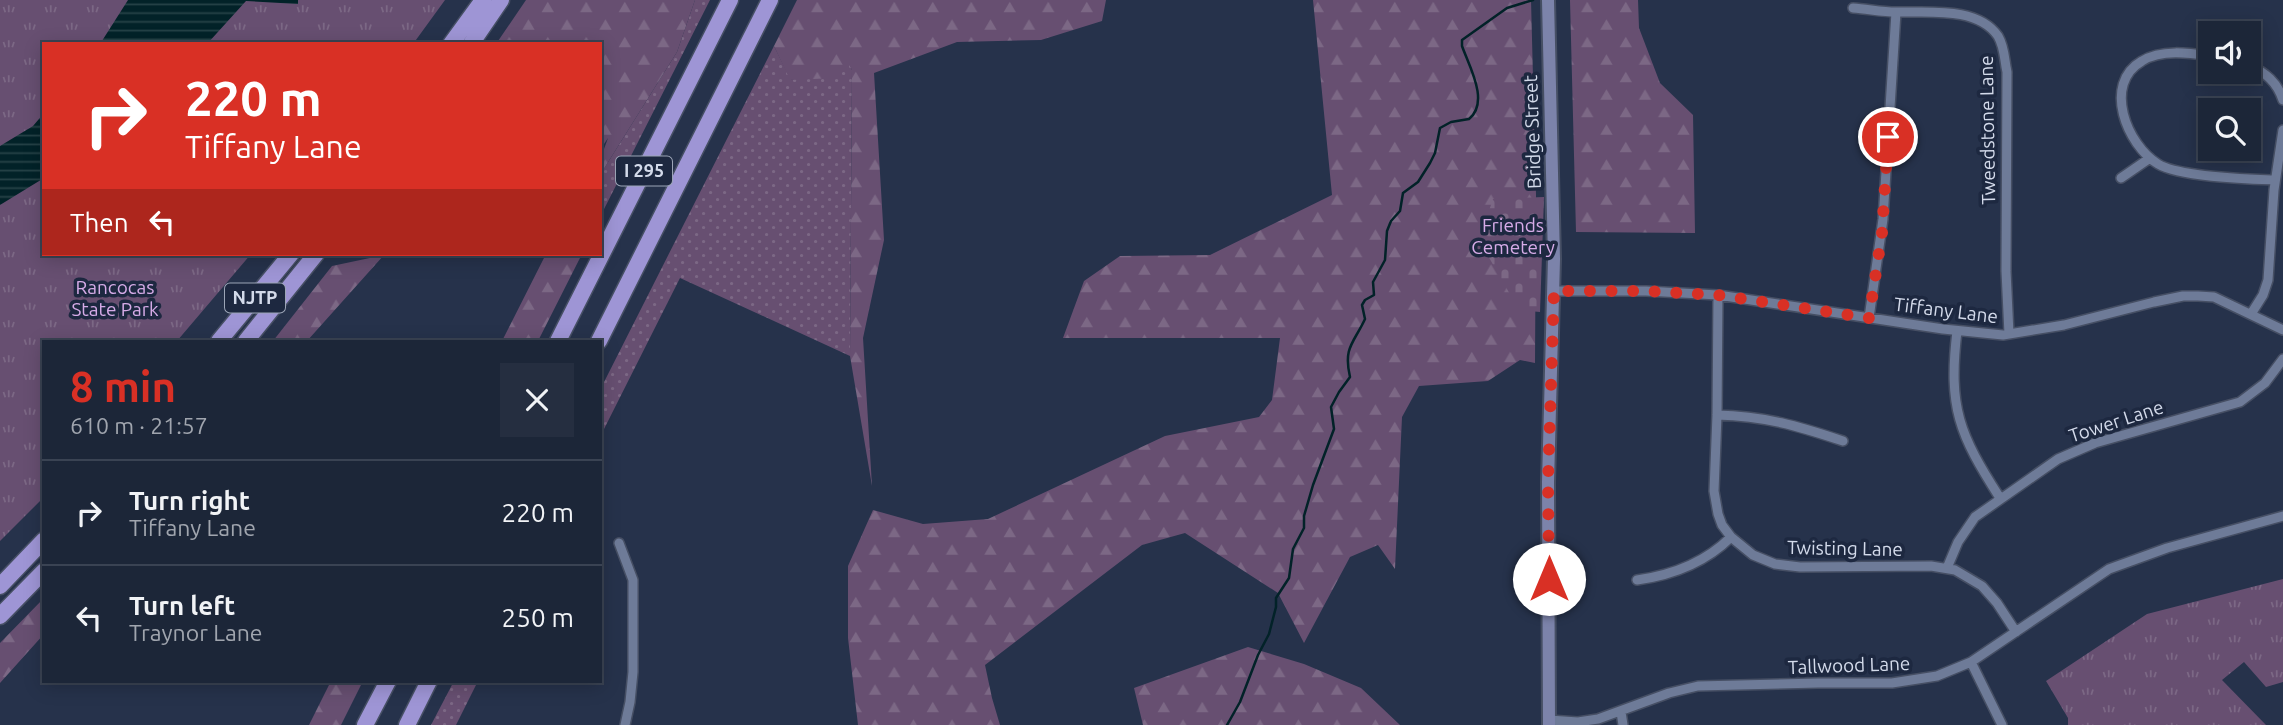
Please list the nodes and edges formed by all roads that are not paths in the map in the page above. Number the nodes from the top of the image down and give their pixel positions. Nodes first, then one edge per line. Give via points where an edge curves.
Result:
1 (482, 0) edge
2 (501, 0) edge
3 (730, 0) edge
4 (771, 0) edge
5 (1548, 0) edge
6 (1853, 8) dead end
7 (1896, 12) junction
8 (452, 42) edge
9 (472, 42) edge
10 (2198, 55) edge
11 (2261, 72) edge
12 (2283, 100) edge
13 (2283, 130) edge
14 (2150, 158) junction
15 (2121, 178) dead end
16 (2275, 180) junction
17 (602, 254) edge
18 (289, 256) edge
19 (314, 256) edge
20 (601, 256) edge
21 (1554, 291) junction
22 (1718, 295) junction
23 (2251, 314) junction
24 (1869, 318) junction
25 (2283, 330) edge
26 (1957, 331) junction
27 (2009, 334) junction
28 (220, 340) edge
29 (247, 340) edge
30 (559, 340) edge
31 (600, 340) edge
32 (2283, 359) edge
33 (1717, 415) junction
34 (1843, 441) dead end
35 (2000, 498) junction
36 (2283, 516) edge
37 (1731, 537) junction
38 (42, 542) edge
39 (619, 543) dead end
40 (1947, 568) junction
41 (42, 573) edge
42 (1637, 580) dead end
43 (0, 586) edge
44 (0, 616) edge
45 (2017, 632) junction
46 (1971, 662) junction
47 (386, 683) edge
48 (428, 683) edge
49 (1621, 712) junction
50 (1549, 723) edge
51 (365, 725) edge
52 (407, 725) edge
53 (625, 725) edge
54 (1623, 725) edge
55 (2002, 725) edge

1 - 8 highway
2 - 9 highway
3 - 17 highway, I 295
4 - 31 highway, I 295
5 - 21 main road, Bridge Street
6 - 7 street, Tweedstone Lane
7 - 24 street via 1883,219
7 - 27 street, Tweedstone Lane via 1949,13 1981,21 1997,34 2005,52
10 - 14 street via 2160,54 2129,73 2120,97 2123,116
11 - 12 street
13 - 16 street
14 - 15 street
14 - 16 street via 2160,166 2197,175
16 - 23 street via 2268,280
18 - 28 highway, NJTP
19 - 29 highway, NJTP
20 - 30 highway, I 295
21 - 22 street, Tiffany Lane
21 - 50 main road, Bridge Street via 1548,482
22 - 24 street, Tiffany Lane
22 - 33 street, Twisting Lane
23 - 25 street, Tiffany Lane
23 - 27 street, Tiffany Lane via 2214,297 2183,296
24 - 26 street, Tiffany Lane
26 - 27 street, Tiffany Lane
26 - 35 street via 1953,367 1958,419 1969,449
32 - 35 street, Tower Lane via 2265,383 2240,402 2082,447
33 - 34 street via 1781,421
33 - 37 street, Twisting Lane via 1714,491 1718,514
35 - 40 street, Tower Lane via 1969,525
36 - 45 street, Tallwood Lane via 2109,569
37 - 40 street, Twisting Lane via 1753,555 1775,564
37 - 42 street via 1694,565
38 - 43 highway
39 - 53 street via 633,580 633,672
40 - 45 street, Twisting Lane via 1982,586
41 - 44 highway
45 - 46 street, Tallwood Lane
46 - 49 street, Tallwood Lane via 1937,676 1892,683 1698,686
46 - 55 street
47 - 51 highway
48 - 52 highway
49 - 50 street, Tallwood Lane via 1588,721
49 - 54 street

